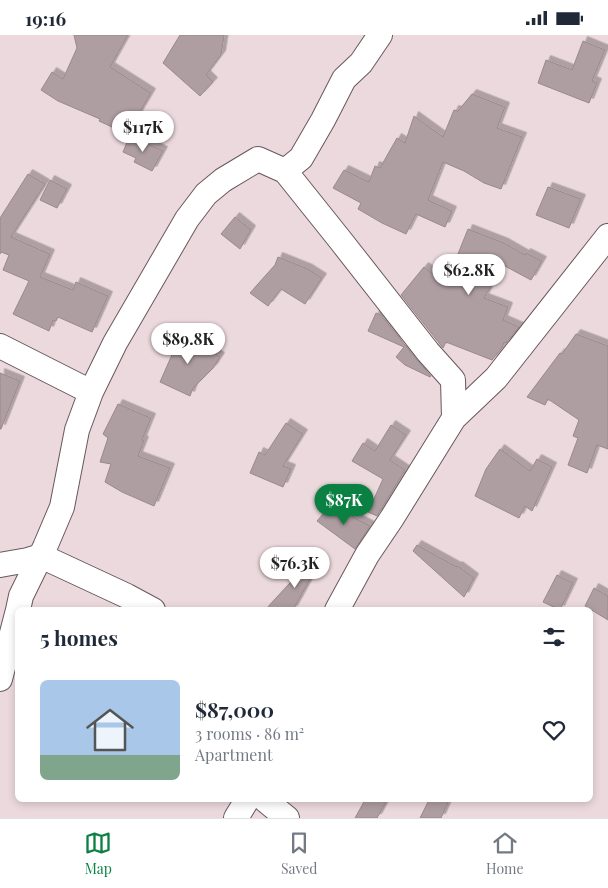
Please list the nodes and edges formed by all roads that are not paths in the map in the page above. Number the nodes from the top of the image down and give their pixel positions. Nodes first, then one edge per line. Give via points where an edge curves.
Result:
1 (380, 35) edge
2 (285, 171) junction
3 (608, 236) edge
4 (0, 346) edge
5 (91, 392) junction
6 (454, 418) junction
7 (41, 556) junction
8 (0, 565) edge
9 (19, 607) edge
10 (147, 607) edge
11 (339, 607) edge
12 (15, 622) edge
13 (0, 679) edge
14 (246, 802) edge
15 (267, 802) edge
16 (236, 818) edge
17 (287, 818) edge

1 - 2 street via 361,63 344,79 301,158
2 - 5 street via 258,159 206,194 187,219 114,343
2 - 6 street via 453,380
3 - 6 street via 496,378
4 - 5 street
5 - 7 street via 78,430 62,507
6 - 11 street via 367,555
7 - 8 street
7 - 9 street
7 - 10 street
12 - 13 street
14 - 16 street
15 - 17 street

